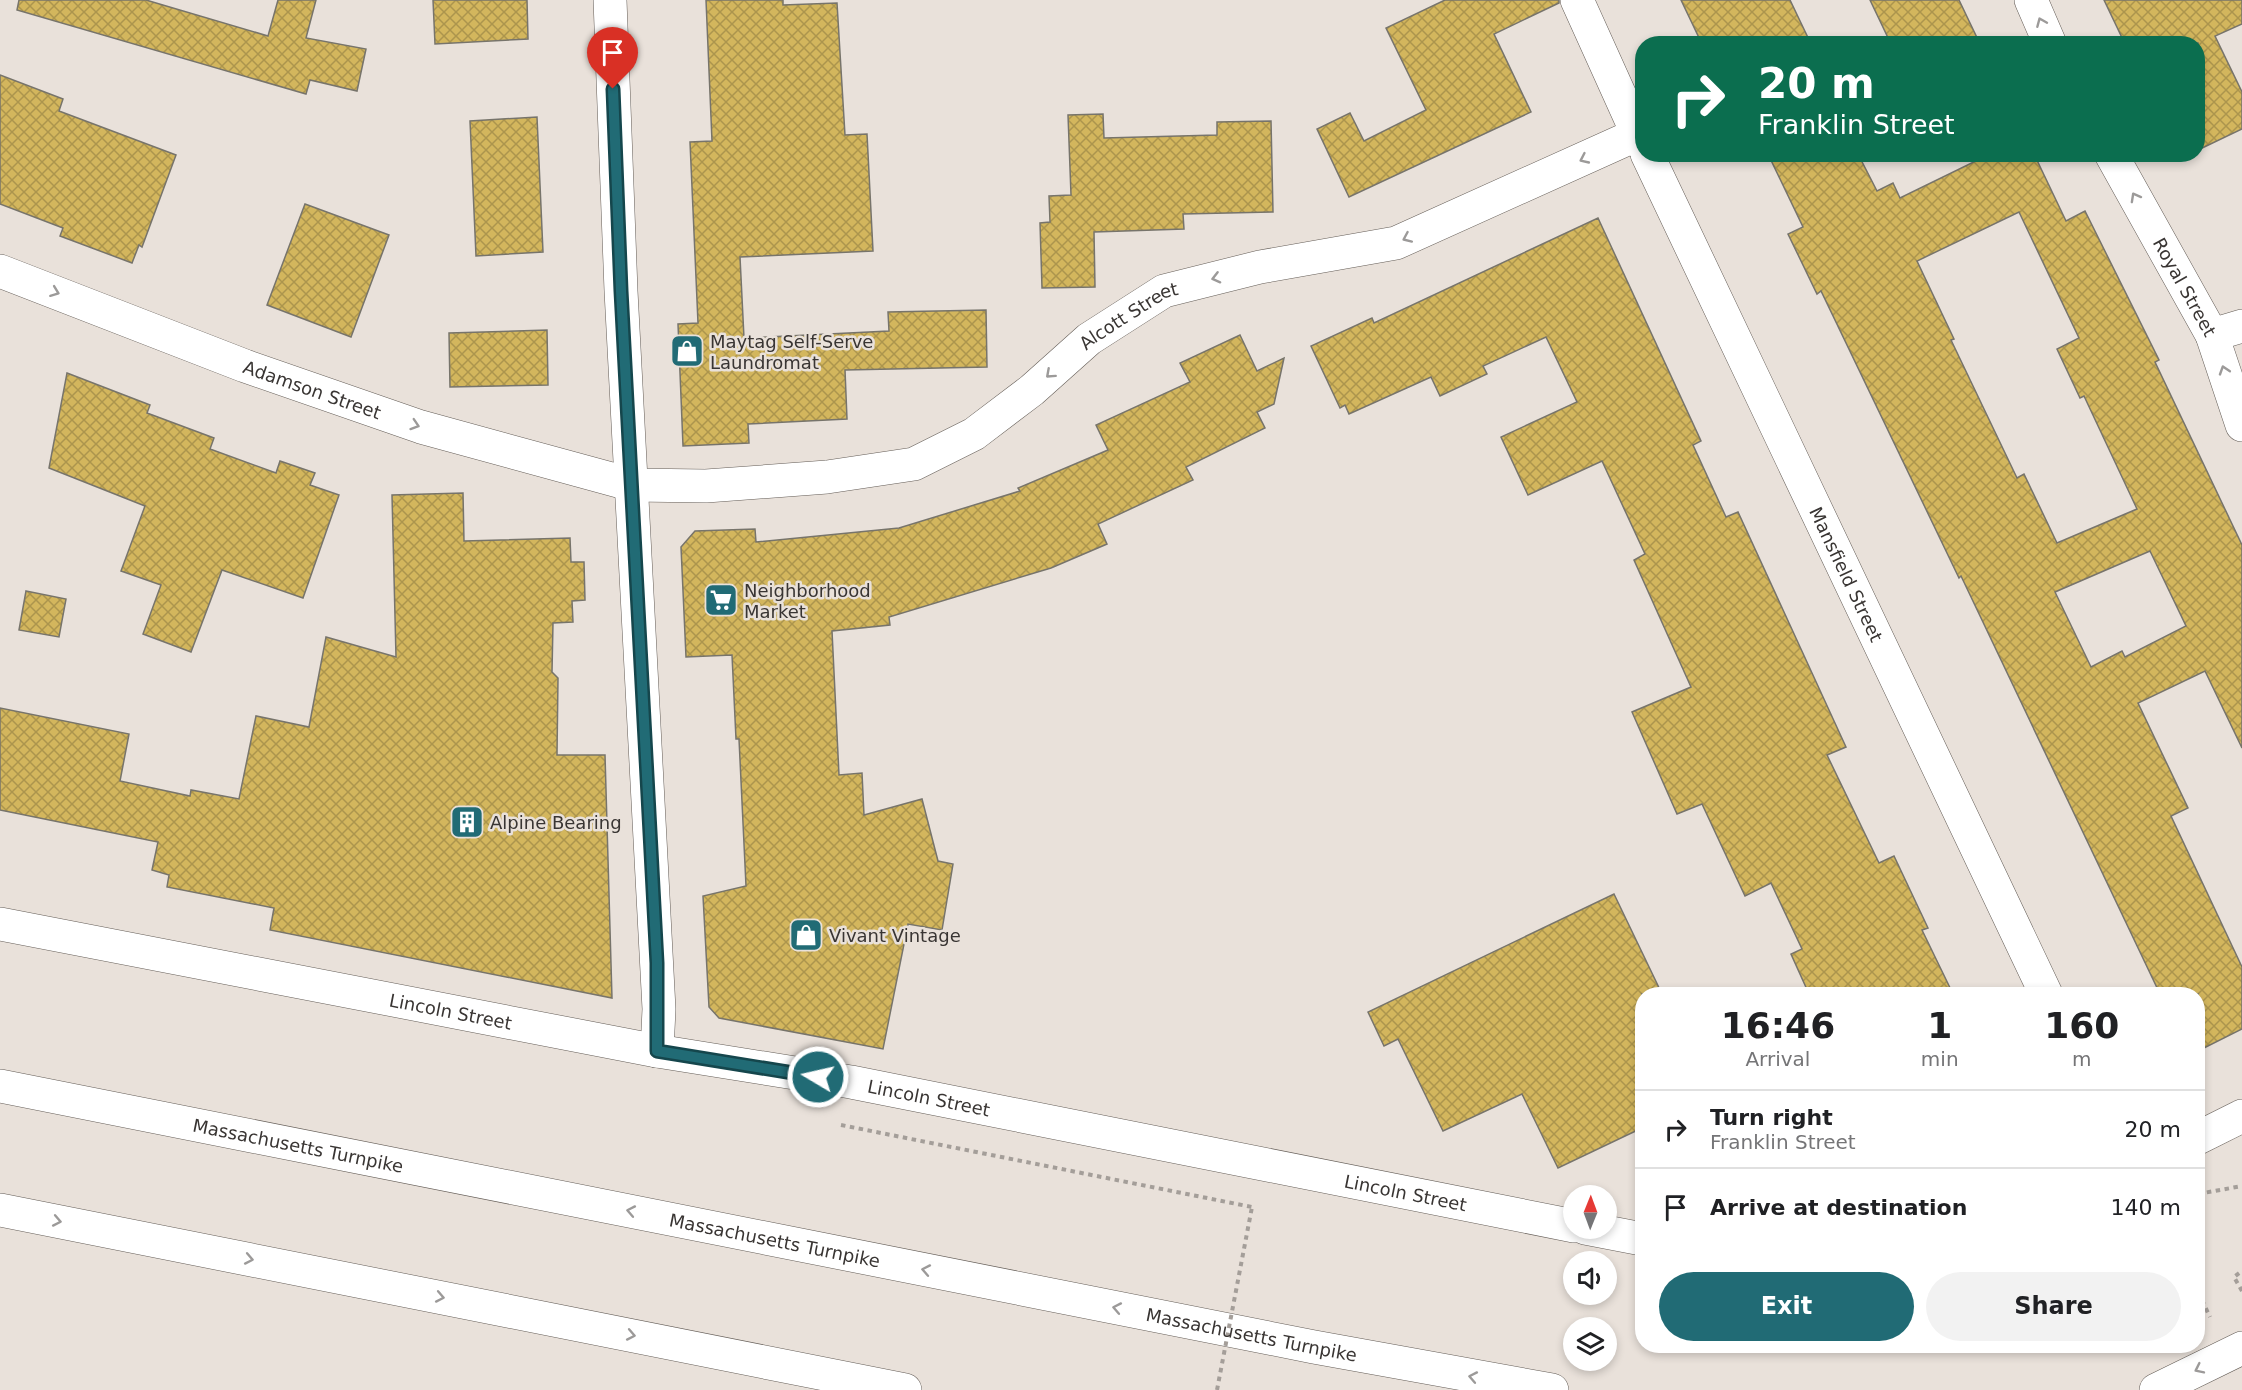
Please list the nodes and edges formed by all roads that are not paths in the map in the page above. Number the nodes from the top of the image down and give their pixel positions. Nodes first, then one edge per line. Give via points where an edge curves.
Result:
1 (610, 0) edge
2 (1576, 0) edge
3 (2031, 0) edge
4 (2047, 36) edge
5 (1635, 129) edge
6 (1635, 147) edge
7 (1651, 162) edge
8 (2116, 162) edge
9 (0, 271) edge
10 (2227, 330) edge
11 (2242, 425) edge
12 (633, 485) junction
13 (0, 924) edge
14 (2043, 987) edge
15 (657, 1051) junction
16 (0, 1086) edge
17 (2242, 1116) edge
18 (2205, 1134) edge
19 (0, 1210) edge
20 (1563, 1224) edge
21 (1617, 1234) edge
22 (1635, 1238) edge
23 (2242, 1348) edge
24 (905, 1390) edge
25 (1551, 1390) edge
26 (2156, 1390) edge

1 - 12 main road
2 - 5 main road, Mansfield Street
4 -> 3 main road
6 -> 12 main road, Alcott Street via 1396,243 1260,267 1164,291 1089,339 1032,390 974,434 914,464 827,477 717,485
7 - 14 main road, Mansfield Street
10 -> 8 main road, Royal Street
9 -> 12 main road, Adamson Street via 245,366 421,427
11 -> 10 main road, Royal Street
12 - 15 main road via 658,998
13 - 15 main road, Lincoln Street
15 - 20 main road, Lincoln Street via 851,1082
25 -> 16 main road, Massachusetts Turnpike via 1325,1349
17 - 18 main road
19 -> 24 main road
21 - 22 main road
23 -> 26 main road

